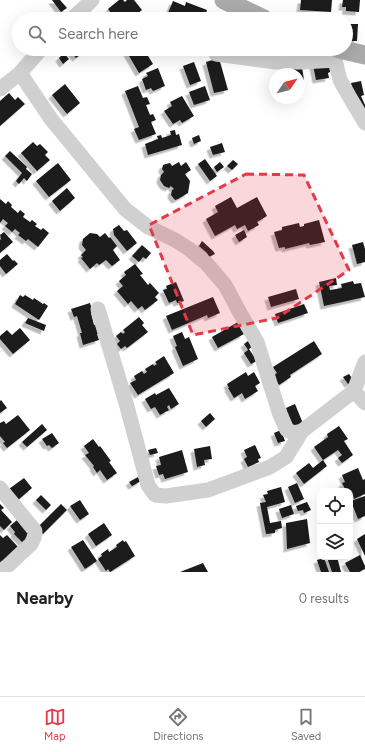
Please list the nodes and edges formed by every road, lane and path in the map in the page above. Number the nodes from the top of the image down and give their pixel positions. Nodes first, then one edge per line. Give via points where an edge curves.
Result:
1 (92, 0) edge
2 (224, 0) edge
3 (79, 12) edge
4 (249, 12) edge
5 (353, 54) edge
6 (365, 55) edge
7 (35, 56) edge
8 (231, 56) edge
9 (326, 56) edge
10 (337, 56) edge
11 (20, 73) junction
12 (0, 89) edge
13 (365, 123) edge
14 (98, 309) dead end
15 (365, 362) edge
16 (354, 391) junction
17 (365, 403) edge
18 (302, 431) junction
19 (0, 488) edge
20 (1, 572) edge

1 - 3 street
2 - 4 main road
5 - 6 main road
7 - 11 street
8 - 9 street via 275,62 303,62
10 - 13 street via 340,80
11 - 12 street
11 - 18 street via 51,119 125,210 189,249 207,264 225,285 257,342 287,430 294,434
14 - 18 street via 148,485 155,495 166,496 208,490 270,468 286,457
15 - 16 street
16 - 17 street
16 - 18 street
19 - 20 street via 35,531 31,544

